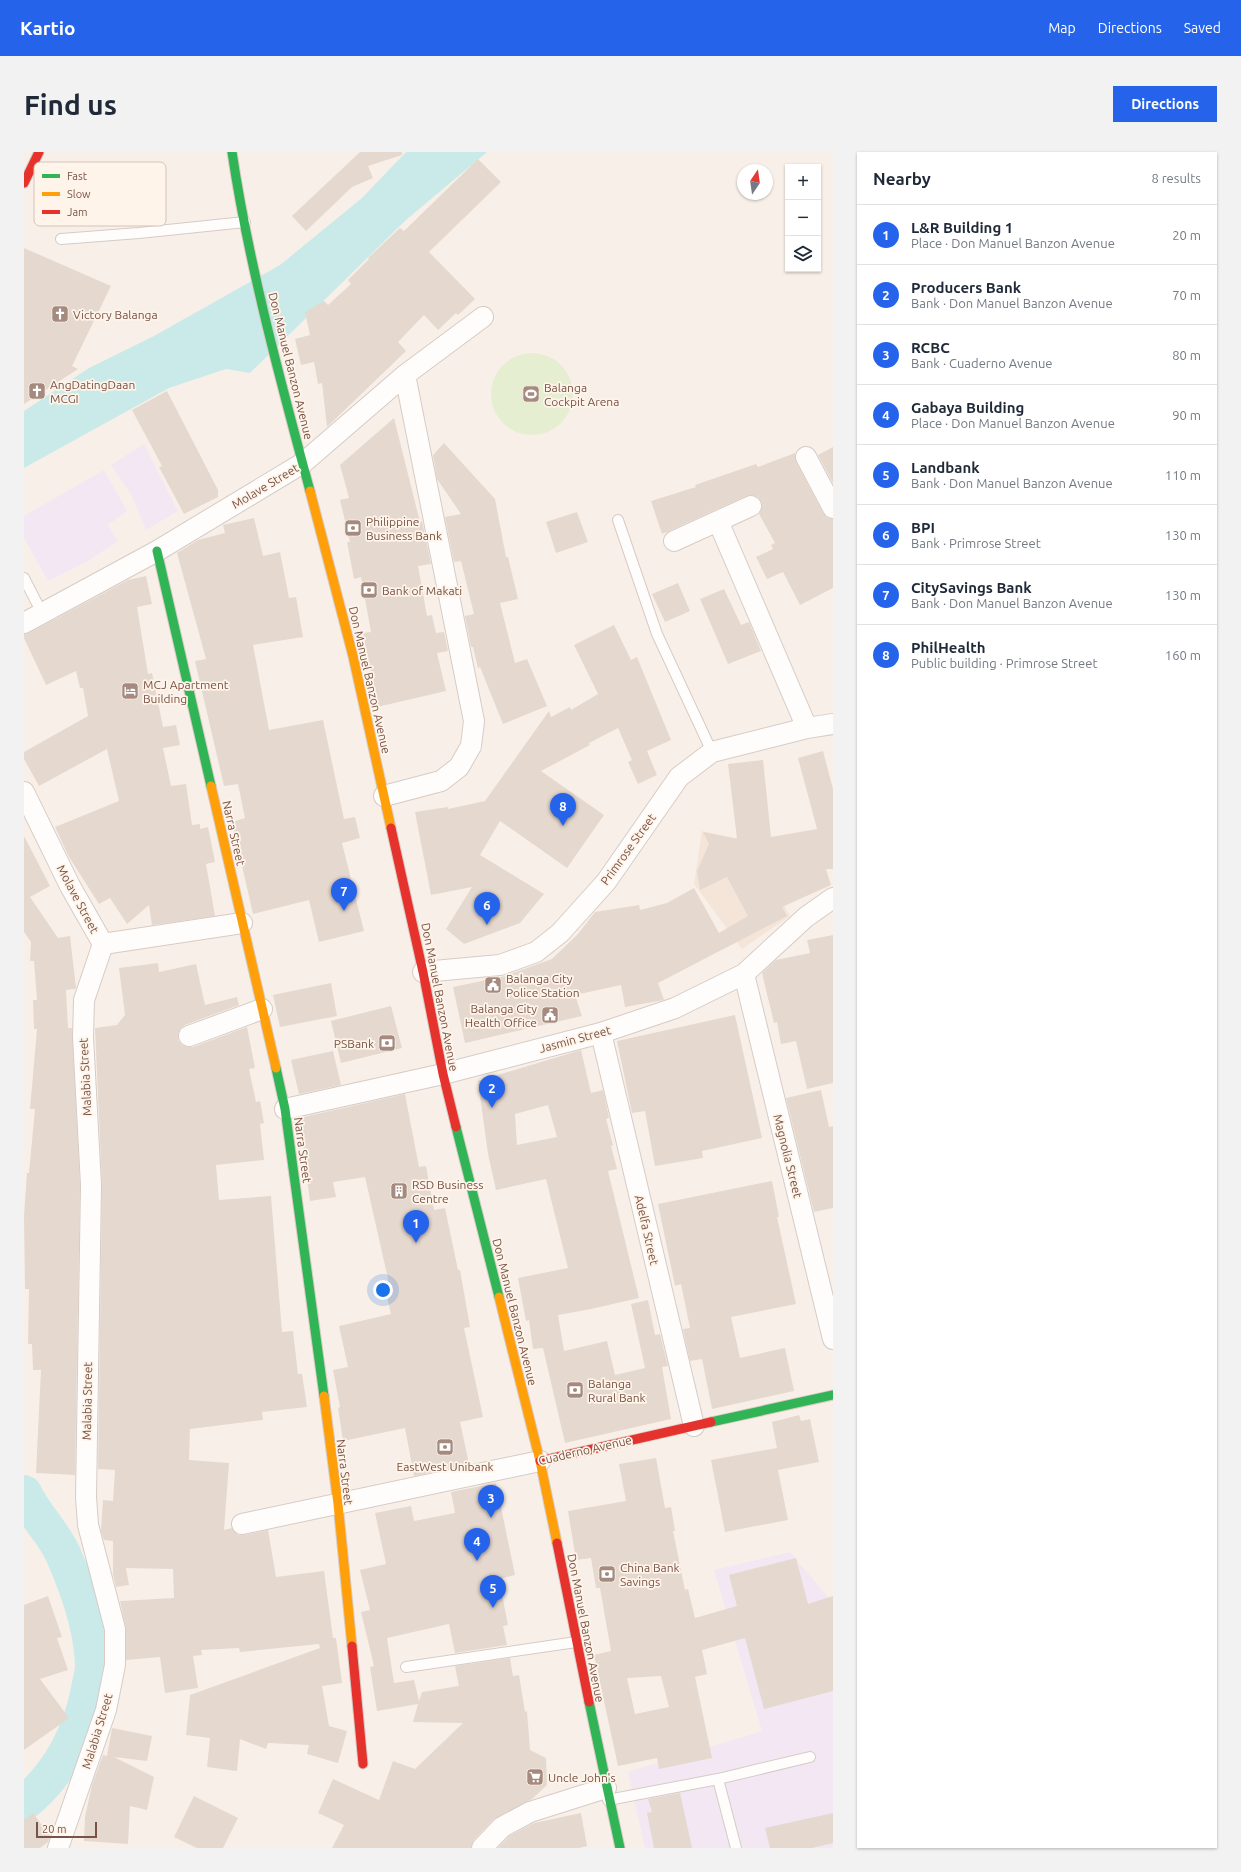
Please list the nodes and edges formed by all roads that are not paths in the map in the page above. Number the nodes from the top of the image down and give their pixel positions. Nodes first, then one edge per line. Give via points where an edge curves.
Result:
1 (39, 152) edge
2 (232, 152) edge
3 (34, 162) edge
4 (34, 162) edge
5 (24, 183) edge
6 (245, 222) junction
7 (61, 239) dead end
8 (483, 317) dead end
9 (405, 375) junction
10 (806, 457) dead end
11 (303, 464) junction
12 (751, 506) dead end
13 (833, 508) edge
14 (618, 520) dead end
15 (718, 521) junction
16 (674, 540) dead end
17 (157, 551) junction
18 (24, 578) edge
19 (42, 613) junction
20 (24, 623) edge
21 (833, 724) edge
22 (807, 728) junction
23 (712, 752) junction
24 (24, 792) edge
25 (384, 796) junction
26 (833, 898) edge
27 (242, 923) junction
28 (103, 944) junction
29 (423, 972) junction
30 (744, 974) junction
31 (262, 1009) junction
32 (601, 1033) junction
33 (189, 1036) dead end
34 (443, 1074) junction
35 (285, 1109) junction
36 (833, 1339) edge
37 (833, 1395) edge
38 (694, 1426) junction
39 (540, 1461) junction
40 (338, 1504) junction
41 (242, 1524) dead end
42 (576, 1642) junction
43 (406, 1667) dead end
44 (810, 1757) dead end
45 (363, 1764) dead end
46 (718, 1779) junction
47 (607, 1794) junction
48 (58, 1848) edge
49 (482, 1848) edge
50 (620, 1848) edge
51 (736, 1848) edge

1 - 3 main road
2 - 6 main road, Don Manuel Banzon Avenue
4 - 5 main road
6 - 7 lane
6 - 11 main road, Don Manuel Banzon Avenue via 280,378
8 - 9 street, Molave Street
9 - 11 street, Molave Street
9 - 25 street via 474,721 471,746 459,767 441,781
10 - 13 street
11 - 17 street, Molave Street
11 - 25 main road, Don Manuel Banzon Avenue via 353,656
12 - 15 street
14 - 23 lane via 657,634
15 - 16 street
15 - 22 street
17 - 19 street, Molave Street
17 - 27 main road, Narra Street
18 - 19 lane
19 - 20 street, Molave Street
21 - 22 street, Primrose Street
22 - 23 street, Primrose Street
23 - 29 street, Primrose Street via 679,777 606,882 560,932 536,952 500,965
24 - 28 street, Molave Street via 70,886
25 - 29 main road, Don Manuel Banzon Avenue
26 - 30 street, Jasmin Street via 806,917
27 - 28 street, Molave Street
27 - 31 main road, Narra Street
28 - 48 street, Malabia Street via 84,1000 83,1015 91,1185 86,1497 88,1525 114,1629 115,1665 106,1710
29 - 34 main road, Don Manuel Banzon Avenue
30 - 32 street, Jasmin Street via 675,1008
30 - 36 street, Magnolia Street
31 - 33 street
31 - 35 main road, Narra Street
32 - 34 street, Jasmin Street
32 - 38 street, Adelfa Street
34 - 35 street, Jasmin Street
34 - 39 main road, Don Manuel Banzon Avenue
35 - 40 main road, Narra Street
37 - 38 main road, Cuaderno Avenue
38 - 39 main road, Cuaderno Avenue
39 - 40 street, Cuaderno Avenue
39 - 42 main road, Don Manuel Banzon Avenue
40 - 41 street, Cuaderno Avenue
40 - 45 main road, Narra Street
42 - 43 lane
42 - 47 main road, Don Manuel Banzon Avenue
44 - 46 lane
46 - 47 lane
46 - 51 lane
47 - 49 street via 530,1812 502,1827
47 - 50 main road, Don Manuel Banzon Avenue

